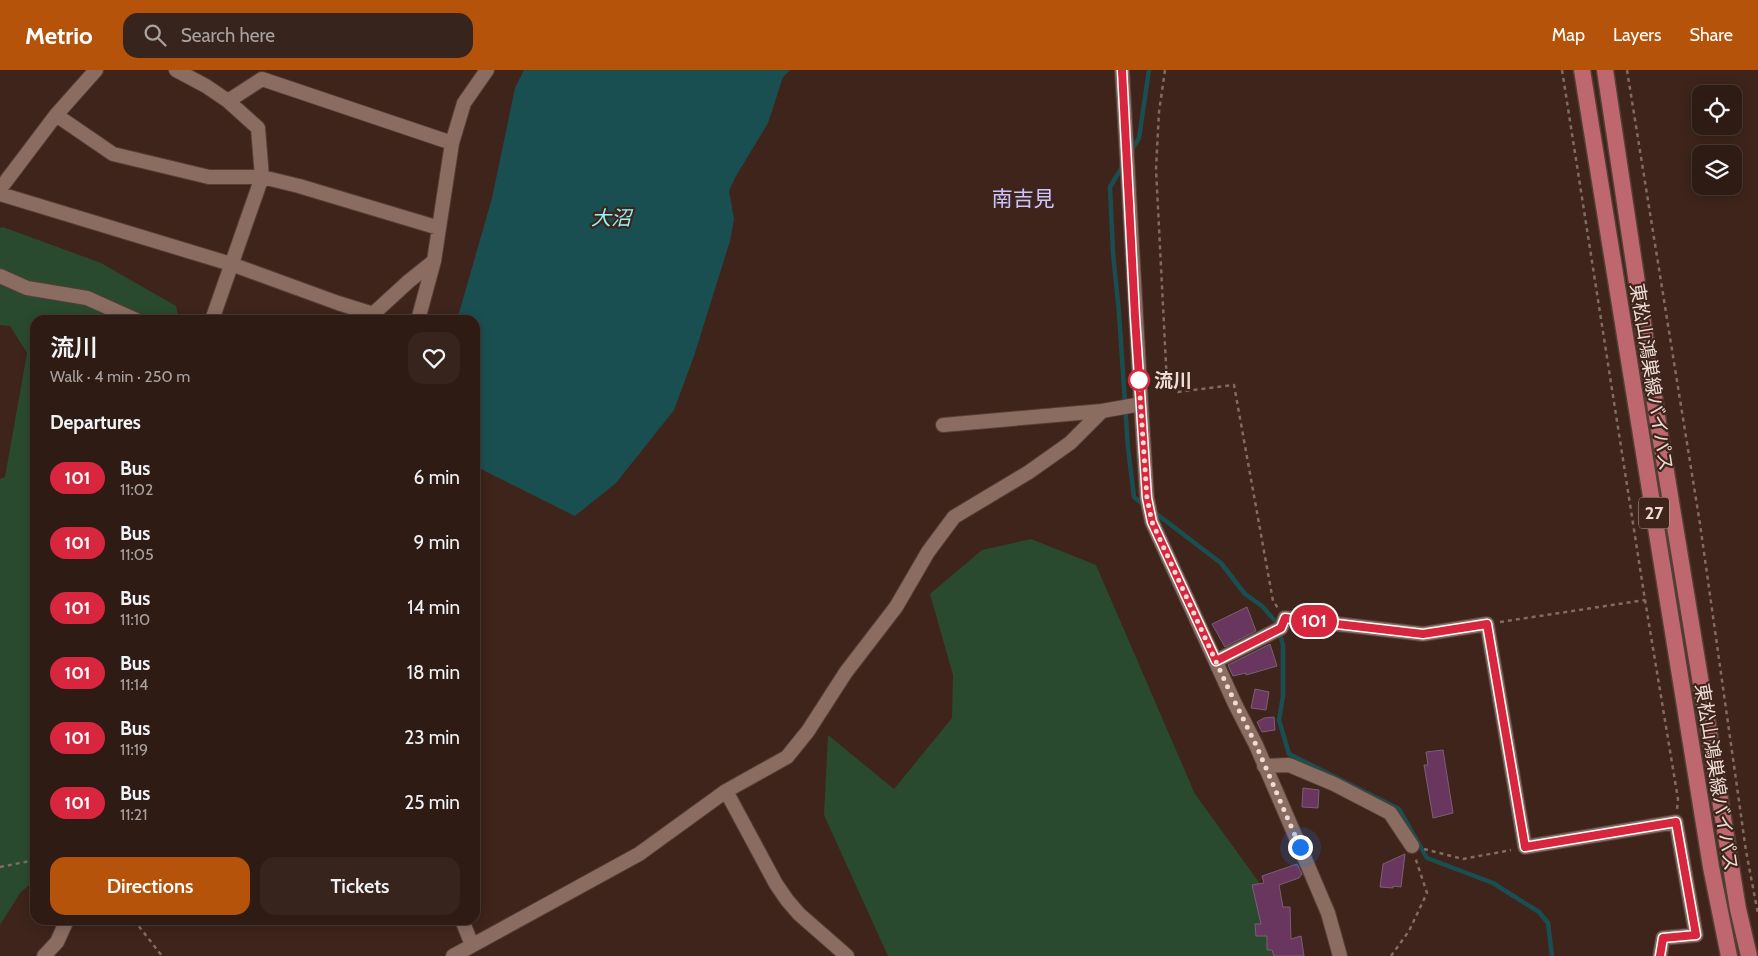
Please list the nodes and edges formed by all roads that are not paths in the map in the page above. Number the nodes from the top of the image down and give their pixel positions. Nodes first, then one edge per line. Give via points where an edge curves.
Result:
1 (96, 70) edge
2 (176, 70) edge
3 (487, 70) edge
4 (1122, 70) edge
5 (1582, 70) edge
6 (1605, 70) edge
7 (266, 74) edge
8 (228, 101) junction
9 (56, 115) junction
10 (452, 144) junction
11 (262, 177) junction
12 (0, 189) edge
13 (0, 194) edge
14 (439, 228) junction
15 (434, 261) junction
16 (231, 264) junction
17 (0, 276) edge
18 (125, 315) edge
19 (214, 315) edge
20 (419, 315) edge
21 (1141, 404) junction
22 (1102, 411) junction
23 (943, 425) dead end
24 (1216, 661) junction
25 (1264, 766) junction
26 (726, 791) junction
27 (1412, 846) road end
28 (65, 925) edge
29 (464, 925) edge
30 (472, 945) junction
31 (44, 956) edge
32 (453, 956) edge
33 (847, 956) edge
34 (1340, 956) edge
35 (1660, 956) edge
36 (1729, 956) edge
37 (1749, 956) edge

1 - 9 street
2 - 8 street
3 - 10 street via 464,103
4 - 21 street
5 - 36 main road, 東松山鴻巣線バイパス / 27 via 1711,866
6 - 37 main road, 東松山鴻巣線バイパス / 27 via 1660,432 1738,909
7 - 8 street
7 - 10 street
8 - 11 street via 258,128
9 - 11 street via 113,154 209,177
9 - 12 street
10 - 14 street
11 - 14 street
11 - 16 street
13 - 16 street
14 - 15 street
15 - 16 street via 373,314
15 - 20 street
16 - 19 street
17 - 18 street via 27,288 87,298
21 - 22 street
21 - 24 street via 1147,498 1152,522
22 - 23 street
22 - 26 street via 1070,443 954,517 928,552 896,607 787,757
24 - 25 street
24 - 35 street via 1281,628 1285,618 1423,634 1487,624 1525,847 1676,822 1696,935 1663,938
25 - 27 street via 1289,765 1390,812
25 - 34 street via 1328,913
26 - 30 street via 639,854
26 - 33 street via 776,884 800,914
28 - 31 street via 57,942
29 - 30 street
30 - 32 street

